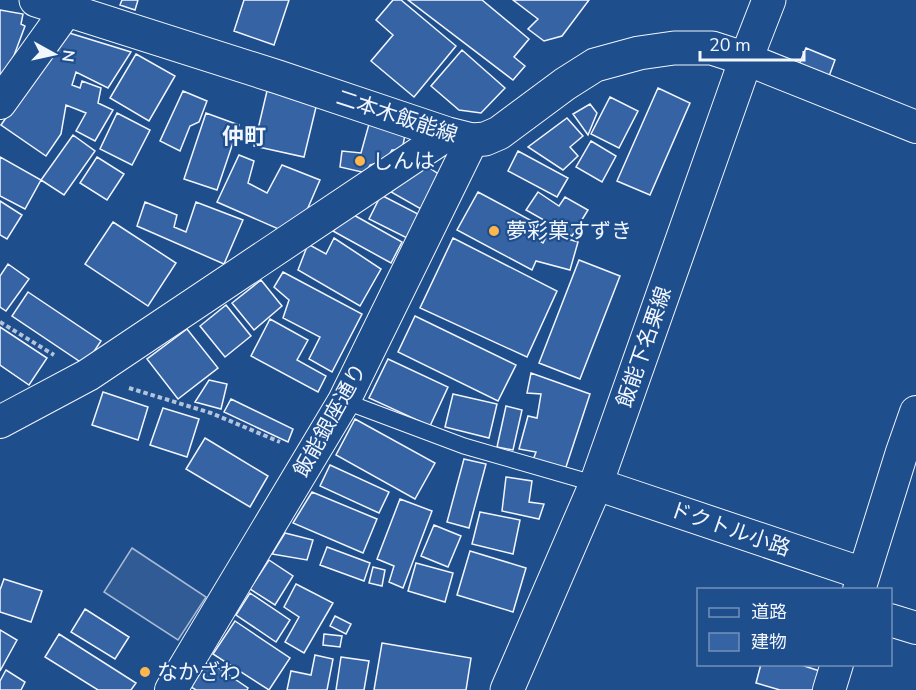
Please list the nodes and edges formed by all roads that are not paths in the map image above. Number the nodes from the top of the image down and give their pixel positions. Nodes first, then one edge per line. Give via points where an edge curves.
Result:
1 (36, 0) edge
2 (769, 0) edge
3 (70, 4) edge
4 (746, 59) junction
5 (0, 103) edge
6 (916, 127) edge
7 (460, 137) junction
8 (344, 401) junction
9 (916, 412) edge
10 (0, 422) edge
11 (909, 455) edge
12 (596, 484) junction
13 (862, 582) edge
14 (892, 620) edge
15 (916, 628) edge
16 (836, 666) edge
17 (171, 690) edge
18 (507, 690) edge
19 (830, 690) edge

1 - 3 main road, 二本木飯能線
2 - 4 main road, 飯能下名栗線
3 - 5 street
3 - 7 main road, 二本木飯能線
4 - 6 street
4 - 7 main road, 二本木飯能線 via 712,48 639,53 595,65 499,133 485,139
4 - 12 main road, 飯能下名栗線
7 - 8 street, 飯能銀座通り
7 - 10 street via 87,375
8 - 12 lane via 464,446
8 - 17 street, 飯能銀座通り
9 - 11 street
11 - 13 street
12 - 13 street, ドクトル小路
12 - 18 main road, 飯能下名栗線
14 - 15 street
16 - 19 street

